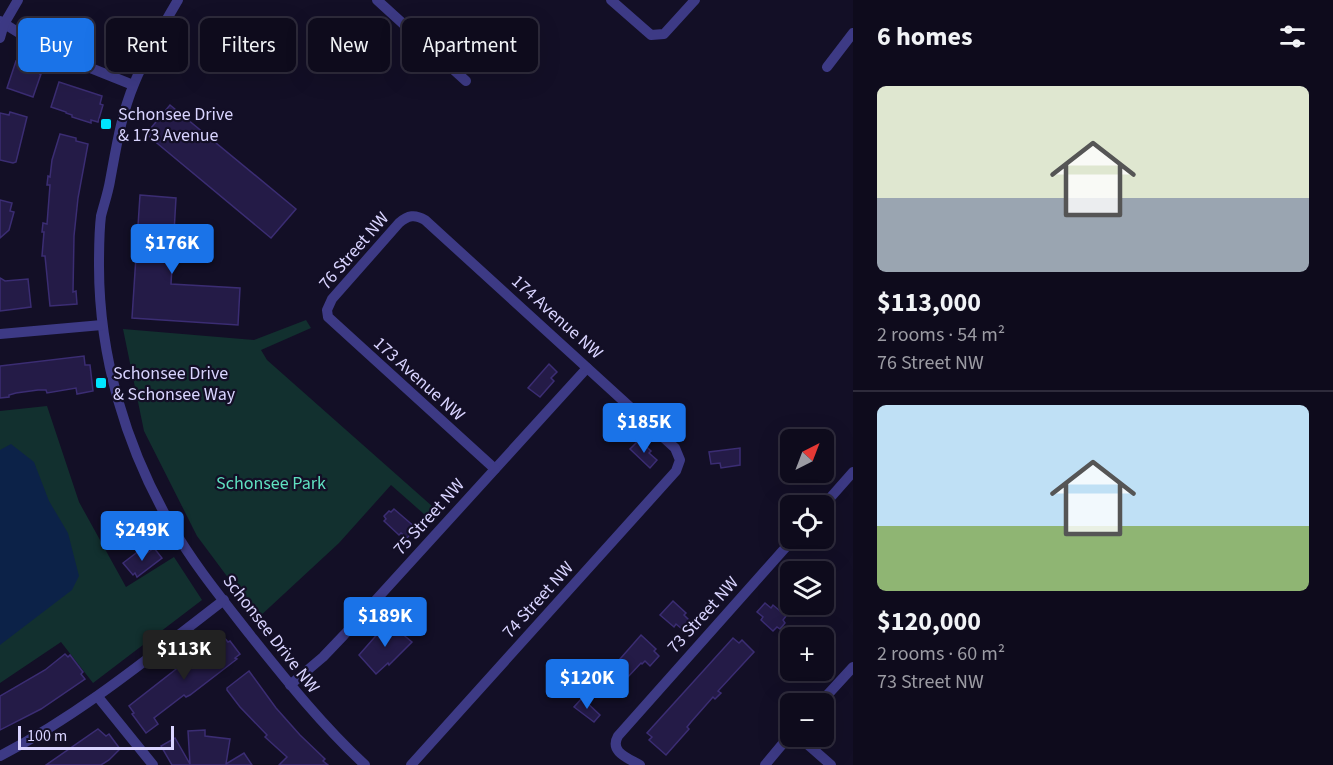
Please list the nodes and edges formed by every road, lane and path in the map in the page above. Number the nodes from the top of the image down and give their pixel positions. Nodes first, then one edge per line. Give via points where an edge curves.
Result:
1 (18, 0) edge
2 (178, 0) edge
3 (377, 0) edge
4 (611, 0) edge
5 (695, 0) edge
6 (2, 23) edge
7 (853, 33) edge
8 (0, 38) edge
9 (827, 67) dead end
10 (466, 81) dead end
11 (133, 85) junction
12 (408, 216) joint
13 (327, 310) joint
14 (102, 325) junction
15 (0, 334) edge
16 (587, 368) junction
17 (678, 452) joint
18 (495, 469) junction
19 (853, 472) edge
20 (833, 495) edge
21 (784, 549) edge
22 (224, 600) junction
23 (853, 667) edge
24 (290, 685) junction
25 (829, 693) edge
26 (98, 697) junction
27 (780, 747) edge
28 (811, 747) edge
29 (0, 756) edge
30 (153, 765) edge
31 (365, 765) edge
32 (411, 765) edge
33 (640, 765) edge
34 (765, 765) edge
35 (831, 765) edge

1 - 6 street
2 - 11 street, Schonsee Drive NW
3 - 10 street
4 - 5 street via 651,35 664,34
6 - 8 street
6 - 11 street via 48,51
7 - 9 street
11 - 14 street, Schonsee Drive NW via 101,218
12 - 13 street, 76 Street NW via 332,299
12 - 16 street, 174 Avenue NW via 425,220
13 - 18 street, 173 Avenue NW via 331,322
14 - 15 street
14 - 22 street, Schonsee Drive NW via 119,402 143,470 186,549
16 - 17 street, 174 Avenue NW
16 - 18 street, 75 Street NW
17 - 32 street, 74 Street NW via 676,471
18 - 24 street, 75 Street NW via 334,646
19 - 20 street
21 - 33 street, 73 Street NW via 615,742 620,754
22 - 24 street, Schonsee Drive NW
22 - 26 street
23 - 25 street
24 - 31 street, Schonsee Drive NW
26 - 29 street
26 - 30 street
27 - 34 street
28 - 35 street

